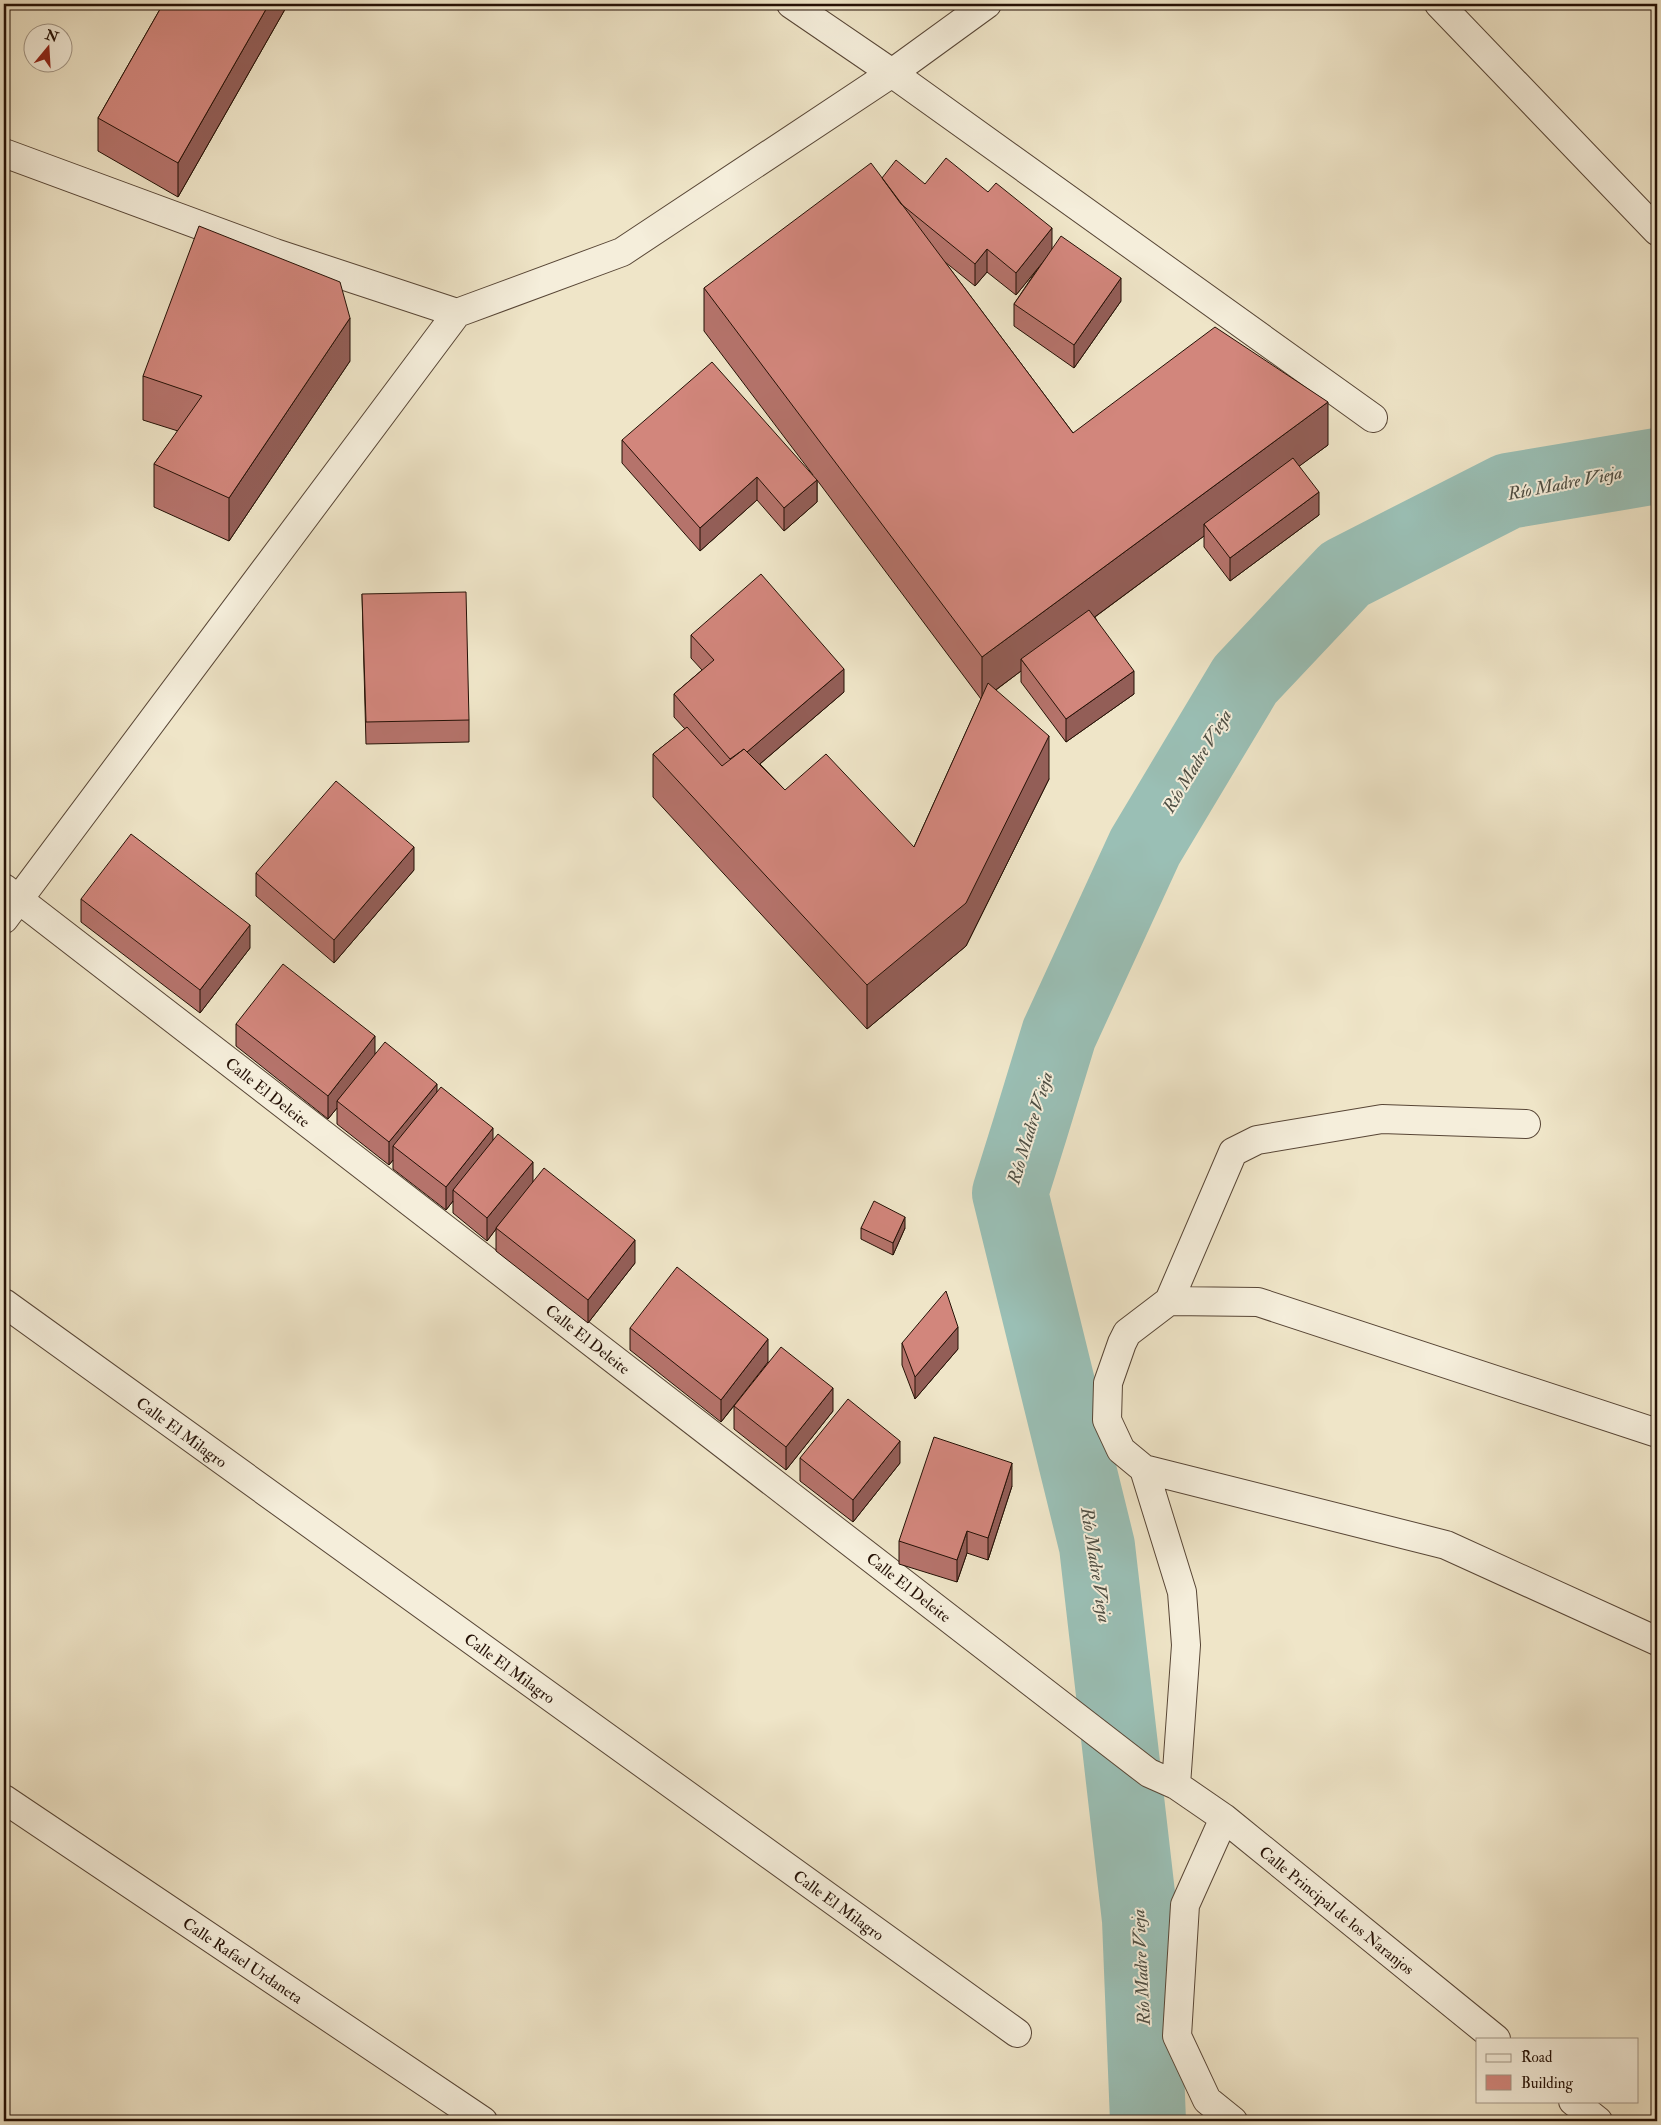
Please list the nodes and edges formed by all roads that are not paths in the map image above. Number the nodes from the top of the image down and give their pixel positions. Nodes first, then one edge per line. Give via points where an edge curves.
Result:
1 (791, 4) edge
2 (987, 4) edge
3 (1439, 4) edge
4 (892, 73) junction
5 (4, 153) edge
6 (1657, 231) edge
7 (457, 313) junction
8 (1373, 418) dead end
9 (9, 902) edge
10 (1526, 1124) dead end
11 (1169, 1301) junction
12 (4, 1303) edge
13 (1657, 1433) edge
14 (1144, 1469) junction
15 (1657, 1640) edge
16 (1176, 1785) junction
17 (4, 1799) edge
18 (1224, 1818) junction
19 (1017, 2033) dead end
20 (1495, 2038) edge
21 (1574, 2102) edge
22 (483, 2121) edge
23 (1233, 2121) edge
24 (1598, 2121) edge

1 - 4 street
2 - 4 street
3 - 6 street
4 - 7 street via 622,252
4 - 8 street
5 - 7 street via 275,253
7 - 9 street
9 - 16 street, Calle El Deleite via 1149,1773
10 - 11 street via 1382,1119 1257,1140 1233,1152
11 - 13 street via 1258,1302
11 - 14 street via 1128,1333 1108,1383 1107,1420 1121,1450
12 - 19 street, Calle El Milagro
14 - 15 street via 1446,1545
14 - 16 street via 1182,1592 1186,1645
16 - 18 street, Calle Principal de los Naranjos
17 - 22 street, Calle Rafael Urdaneta
18 - 20 street, Calle Principal de los Naranjos
18 - 23 street via 1185,1905 1177,2036 1207,2100
21 - 24 street

